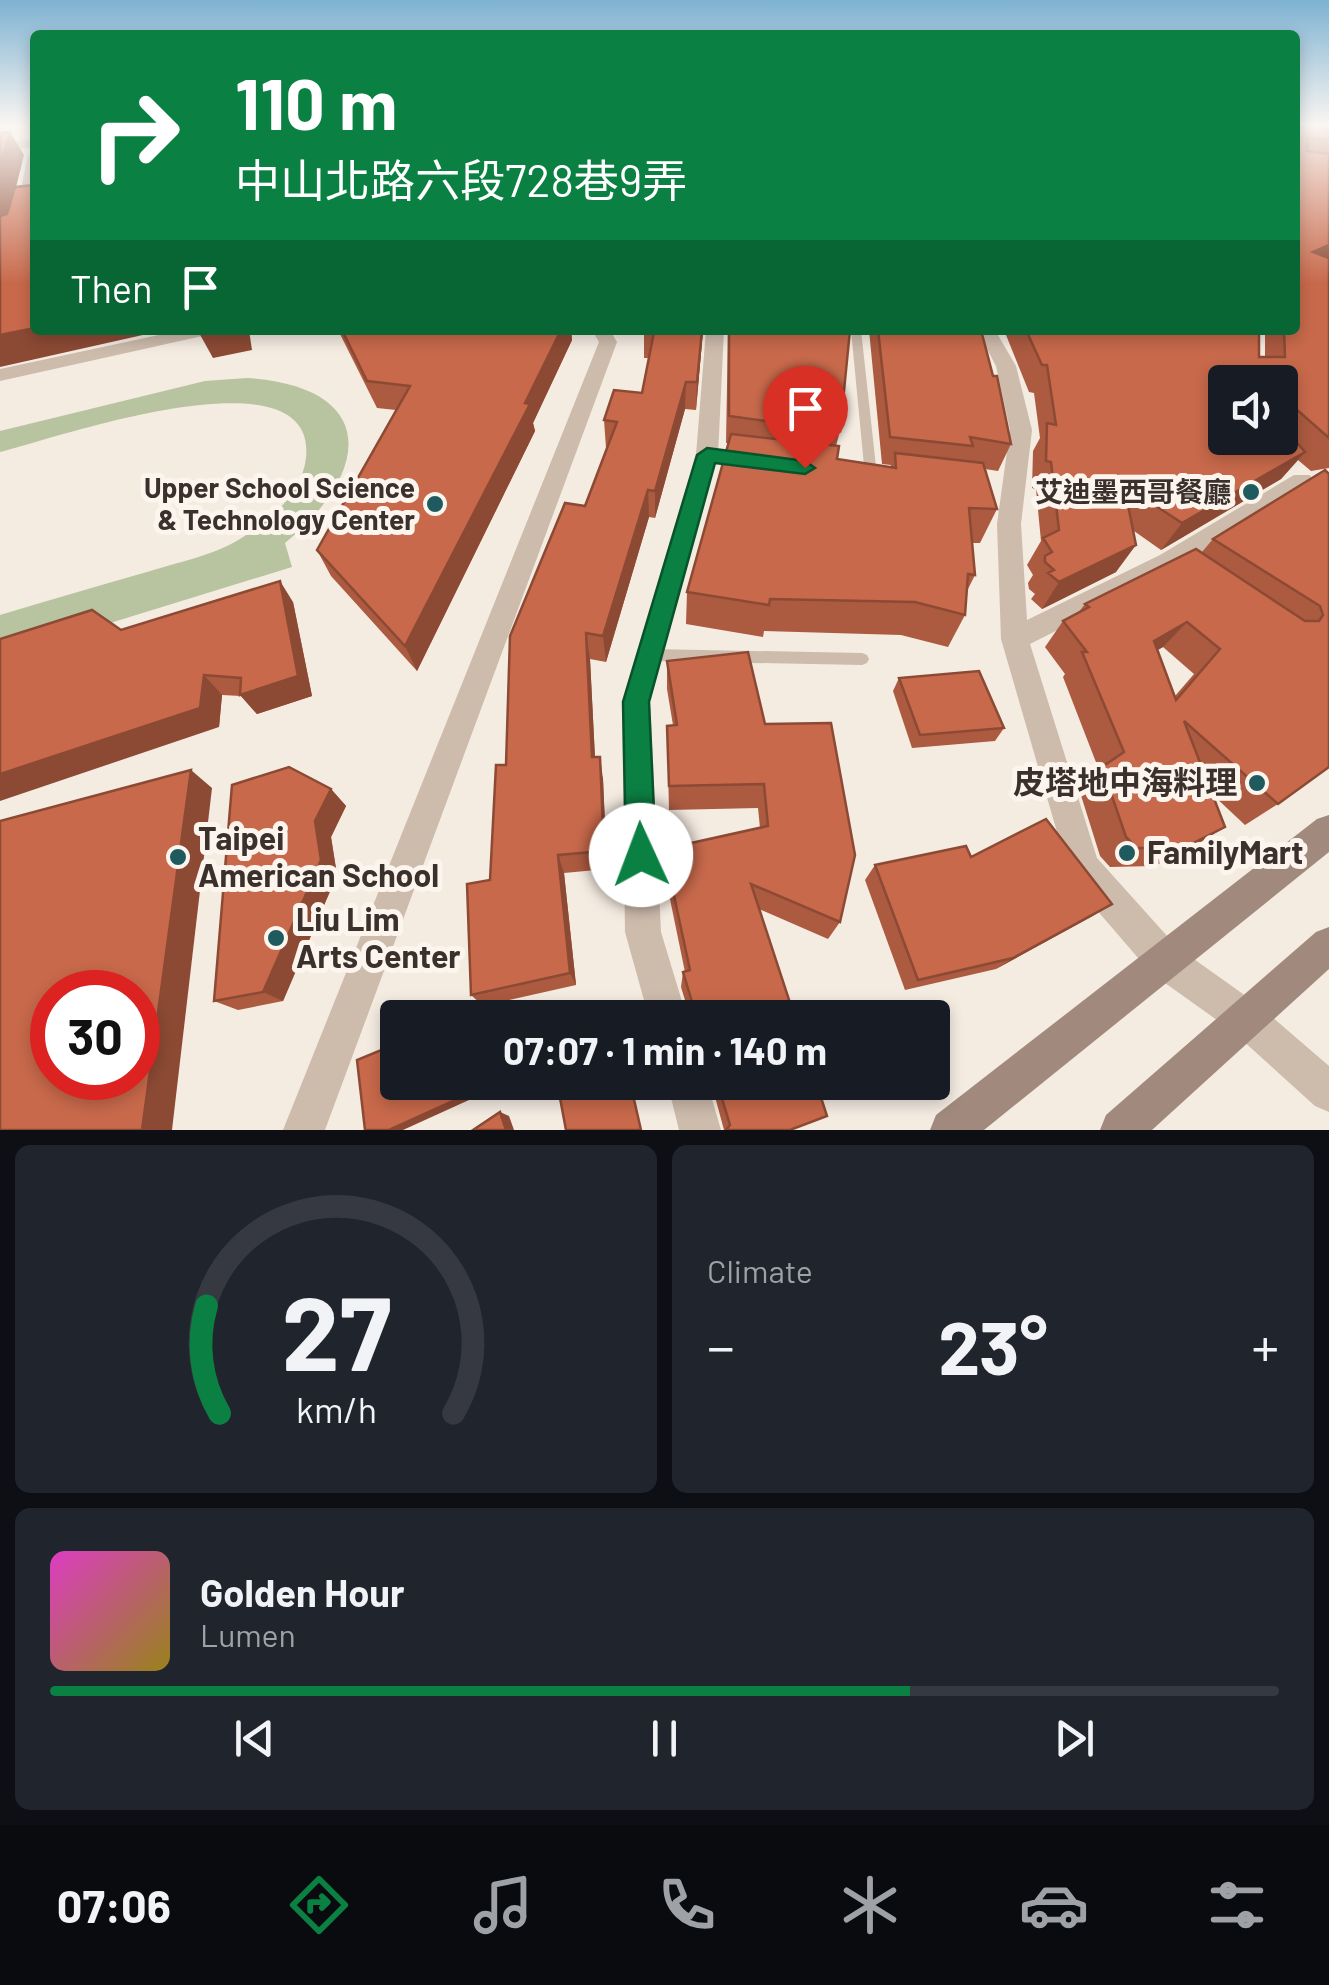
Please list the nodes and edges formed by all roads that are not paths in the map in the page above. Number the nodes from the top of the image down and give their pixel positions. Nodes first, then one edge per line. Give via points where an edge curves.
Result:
1 (29, 178) edge
2 (14, 238) edge
3 (104, 335) edge
4 (183, 335) edge
5 (604, 335) edge
6 (716, 335) edge
7 (857, 335) edge
8 (989, 335) edge
9 (102, 352) junction
10 (0, 375) edge
11 (1281, 460) edge
12 (871, 476) edge
13 (1015, 639) junction
14 (651, 655) junction
15 (862, 659) dead end
16 (1329, 831) edge
17 (1329, 944) edge
18 (1164, 960) junction
19 (663, 1000) edge
20 (1244, 1017) junction
21 (1329, 1092) edge
22 (692, 1100) edge
23 (304, 1130) edge
24 (700, 1130) edge
25 (951, 1130) edge
26 (1121, 1130) edge

1 - 2 street
3 - 9 street
4 - 9 street
5 - 23 street via 608,342
6 - 14 street via 716,456
7 - 12 lane
8 - 13 street via 1006,366 1020,430 1007,490
9 - 10 street
11 - 13 street via 1311,484 1178,567
13 - 18 street via 1083,868
14 - 15 lane
14 - 19 street via 636,702 644,932
16 - 18 main road
17 - 20 main road
18 - 20 street
18 - 25 main road
20 - 21 street
20 - 26 main road
22 - 24 street

